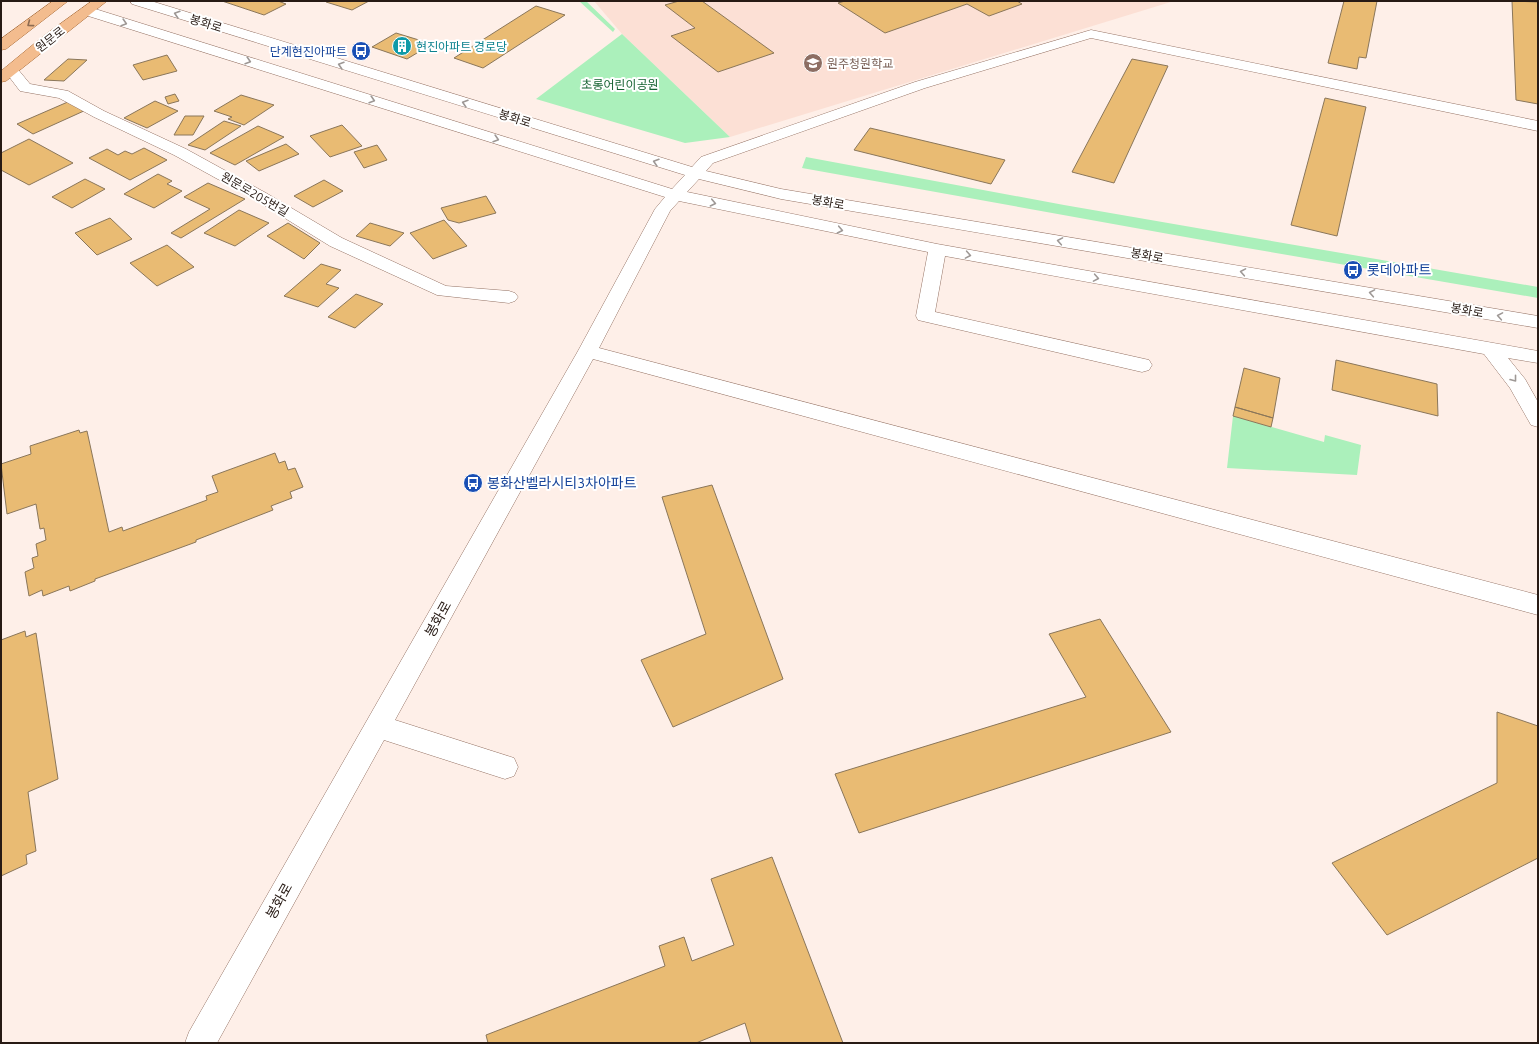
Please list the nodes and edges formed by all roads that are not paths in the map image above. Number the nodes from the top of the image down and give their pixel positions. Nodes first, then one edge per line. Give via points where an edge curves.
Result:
1 (58, 1) edge
2 (100, 1) edge
3 (137, 1) edge
4 (87, 11) junction
5 (1, 46) edge
6 (6, 74) edge
7 (1538, 126) edge
8 (694, 173) junction
9 (675, 195) junction
10 (937, 249) junction
11 (509, 297) dead end
12 (1538, 322) edge
13 (1490, 348) junction
14 (588, 351) junction
15 (1538, 357) edge
16 (1142, 365) dead end
17 (1538, 421) edge
18 (1538, 605) edge
19 (377, 726) junction
20 (505, 767) dead end
21 (200, 1043) edge

1 - 4 main road, 봉화로
1 -> 5 main road, 원문로
2 - 4 main road, 원문로
8 -> 3 street, 봉화로
4 - 6 main road, 원문로
4 -> 9 street, 봉화로
6 - 11 street, 원문로205번길 via 25,88 63,94 180,152 336,242 443,291
7 - 8 street via 1091,34 920,85 707,160
8 - 9 street
12 -> 8 street, 봉화로 via 780,194
9 -> 10 street, 봉화로
9 - 14 street, 봉화로 via 662,209
10 -> 13 street, 봉화로
10 - 16 street via 925,316
13 - 15 street, 봉화로
13 -> 17 street via 1518,384
14 - 18 street
14 - 19 street, 봉화로
19 - 20 street
19 - 21 street, 봉화로

